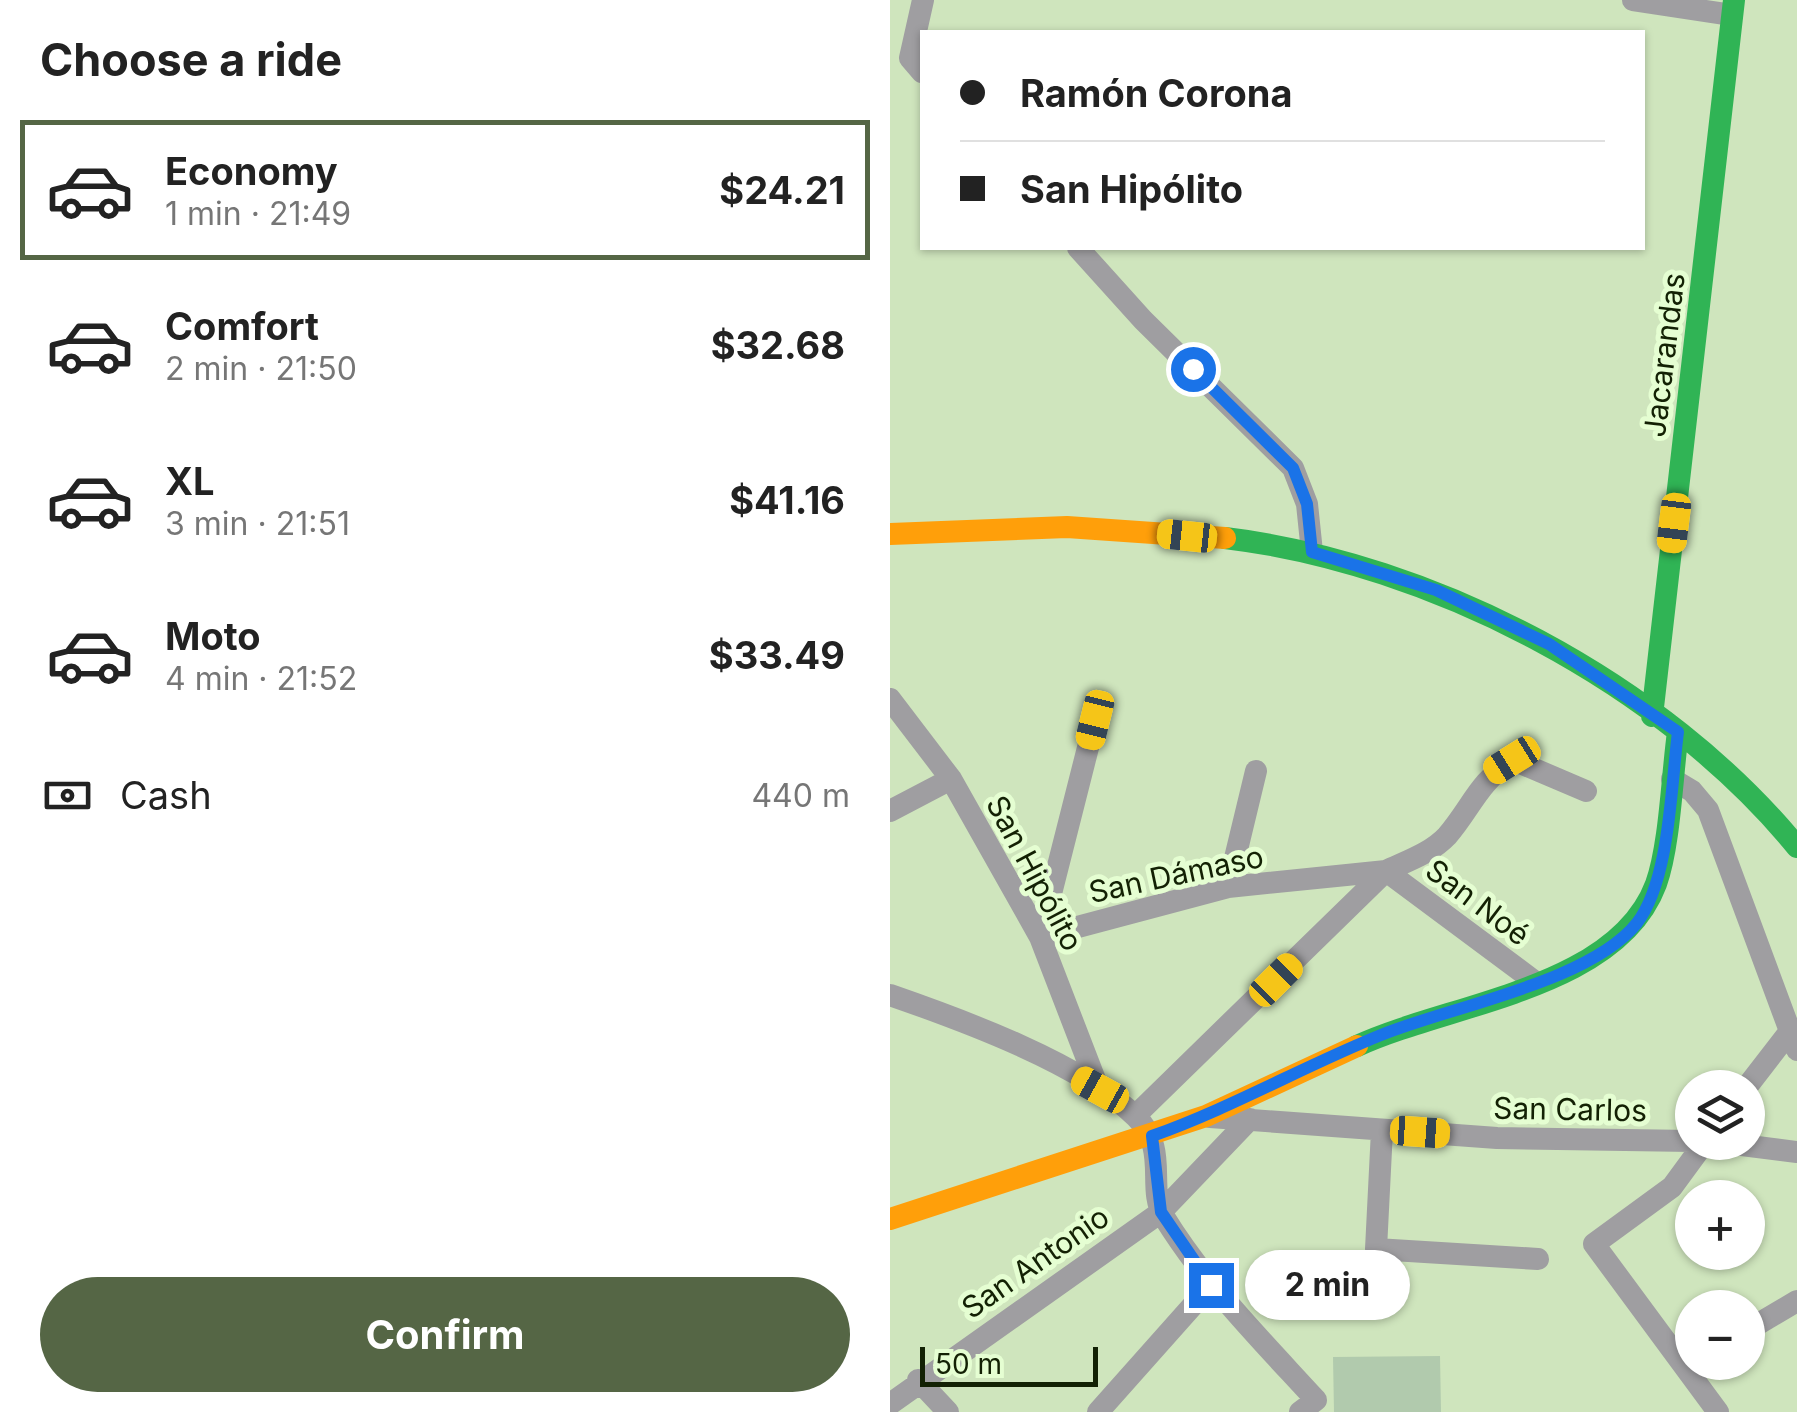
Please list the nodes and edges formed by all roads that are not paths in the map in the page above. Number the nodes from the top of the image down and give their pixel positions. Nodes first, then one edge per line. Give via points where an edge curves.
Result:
1 (923, 0) edge
2 (1633, 0) edge
3 (1672, 3) edge
4 (1734, 7) edge
5 (920, 70) edge
6 (1080, 250) edge
7 (890, 534) edge
8 (1312, 552) junction
9 (890, 699) edge
10 (1652, 716) junction
11 (1095, 720) dead end
12 (1678, 732) junction
13 (1256, 771) dead end
14 (1672, 779) junction
15 (951, 780) junction
16 (1586, 790) dead end
17 (890, 811) edge
18 (1797, 847) edge
19 (1386, 871) junction
20 (1228, 887) junction
21 (1040, 937) junction
22 (1534, 981) junction
23 (890, 995) edge
24 (1793, 1040) edge
25 (1764, 1070) edge
26 (1100, 1090) junction
27 (1135, 1116) junction
28 (1206, 1116) junction
29 (1250, 1119) junction
30 (1382, 1130) junction
31 (1152, 1136) junction
32 (1675, 1141) edge
33 (1765, 1148) edge
34 (1797, 1152) edge
35 (1691, 1160) edge
36 (1161, 1212) junction
37 (890, 1219) edge
38 (1538, 1260) dead end
39 (1211, 1285) junction
40 (1797, 1301) edge
41 (1765, 1320) edge
42 (1675, 1345) edge
43 (918, 1380) junction
44 (1699, 1380) edge
45 (890, 1404) edge
46 (1308, 1406) edge
47 (948, 1412) edge
48 (1098, 1412) edge
49 (1718, 1412) edge

1 - 5 street via 910,58
2 - 3 street
3 - 4 street
4 - 10 street, Jacarandas
6 - 8 street via 1293,468 1307,504
7 - 8 street via 956,527 1125,529
8 - 10 street via 1436,590 1549,644
9 - 15 street, San Hipólito
10 - 12 street
11 - 21 street
12 - 14 street
12 - 18 street
13 - 20 street
14 - 22 street via 1657,882 1638,922 1581,967
14 - 24 street via 1708,810
15 - 17 street
15 - 21 street, San Hipólito
16 - 19 street via 1512,760 1488,776 1429,851
19 - 20 street, San Dámaso
19 - 22 street, San Noé
19 - 27 street
20 - 21 street, San Dámaso
21 - 26 street, San Hipólito
22 - 28 street via 1381,1035
23 - 26 street via 1024,1048
24 - 25 street
26 - 27 street
27 - 31 street
28 - 29 street, San Carlos
28 - 31 street
29 - 30 street, San Carlos
29 - 36 street, San Antonio
30 - 32 street, San Carlos
30 - 38 street via 1376,1248
31 - 36 street
31 - 37 street
33 - 34 street
35 - 42 street via 1672,1188 1594,1244
36 - 39 street
36 - 43 street, San Antonio
39 - 46 street
39 - 48 street
40 - 41 street
43 - 45 street, San Antonio
43 - 47 street
44 - 49 street

